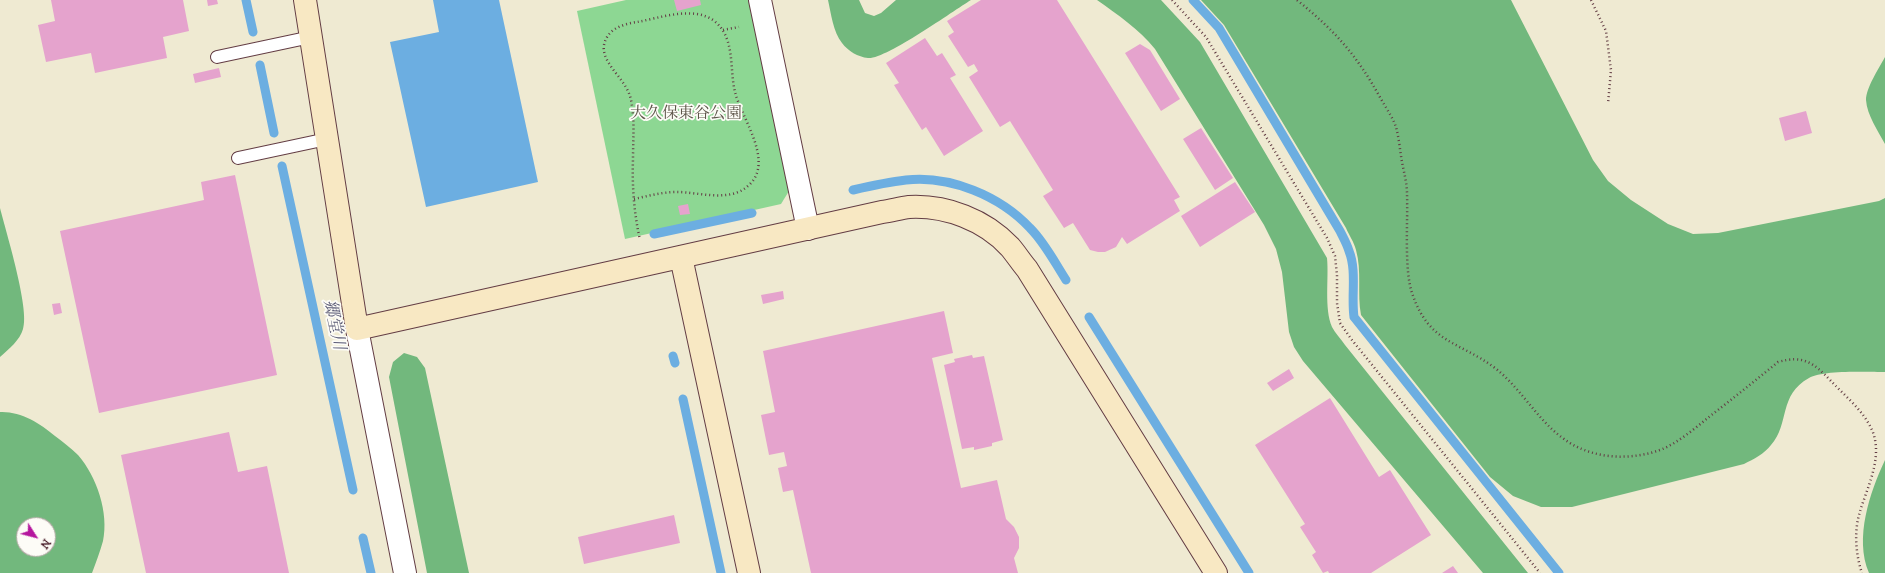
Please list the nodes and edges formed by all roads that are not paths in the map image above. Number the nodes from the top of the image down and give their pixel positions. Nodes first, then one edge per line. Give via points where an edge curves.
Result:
1 (305, 0) edge
2 (760, 0) edge
3 (311, 37) junction
4 (217, 57) dead end
5 (327, 139) junction
6 (238, 158) dead end
7 (808, 229) junction
8 (681, 257) junction
9 (357, 329) junction
10 (405, 573) edge
11 (749, 573) edge
12 (1216, 573) edge

1 - 3 street
2 - 7 street
3 - 4 lane
3 - 5 street
5 - 6 lane
5 - 9 street
7 - 8 street
7 - 12 street via 882,212 916,208 937,209 964,216 989,229 1010,247 1027,269
8 - 9 street
8 - 11 street
9 - 10 street

